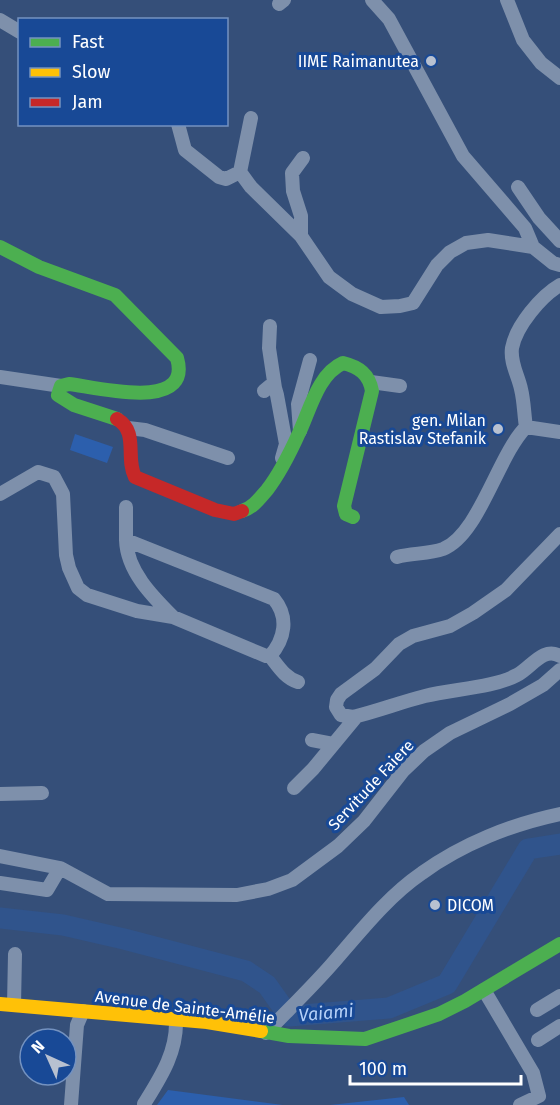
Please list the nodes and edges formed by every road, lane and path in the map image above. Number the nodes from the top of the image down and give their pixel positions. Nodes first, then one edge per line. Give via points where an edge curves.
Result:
1 (372, 0) edge
2 (507, 0) edge
3 (0, 20) edge
4 (18, 31) edge
5 (560, 78) edge
6 (251, 118) dead end
7 (179, 126) edge
8 (303, 158) dead end
9 (240, 172) junction
10 (518, 188) dead end
11 (301, 236) junction
12 (560, 241) edge
13 (0, 247) edge
14 (533, 247) junction
15 (560, 265) edge
16 (560, 285) edge
17 (270, 326) dead end
18 (310, 360) dead end
19 (0, 377) edge
20 (371, 382) junction
21 (61, 386) junction
22 (400, 386) dead end
23 (526, 427) junction
24 (128, 428) junction
25 (300, 431) junction
26 (560, 432) edge
27 (228, 458) dead end
28 (278, 472) junction
29 (0, 494) edge
30 (126, 507) dead end
31 (353, 517) dead end
32 (560, 534) edge
33 (126, 540) junction
34 (397, 557) dead end
35 (173, 617) junction
36 (270, 656) junction
37 (560, 656) edge
38 (560, 670) edge
39 (298, 682) dead end
40 (356, 717) junction
41 (312, 740) dead end
42 (333, 744) junction
43 (294, 788) dead end
44 (42, 793) dead end
45 (0, 794) edge
46 (560, 814) edge
47 (0, 856) edge
48 (60, 868) junction
49 (0, 883) edge
50 (560, 945) edge
51 (15, 954) dead end
52 (484, 990) junction
53 (560, 996) edge
54 (7, 1004) edge
55 (537, 1010) dead end
56 (83, 1011) junction
57 (176, 1020) junction
58 (560, 1026) edge
59 (266, 1033) junction
60 (538, 1040) dead end
61 (144, 1104) edge
62 (71, 1105) edge
63 (520, 1105) edge

1 - 14 street via 389,19 464,156 525,228
2 - 5 street via 523,40 541,63
3 - 4 street
6 - 9 street
7 - 9 street via 185,150 219,177
8 - 11 street via 292,173 293,191 302,216
9 - 11 street via 250,187
10 - 12 street
11 - 14 street via 329,277 352,294 381,307 413,303 436,266 466,243 488,240
13 - 21 street via 39,267 115,295 177,358 180,366 174,383 164,391
14 - 15 street
16 - 23 street via 534,309 512,348
17 - 28 street via 269,390 286,444
18 - 25 street via 298,404
19 - 21 street
20 - 22 street
20 - 25 street via 351,365 337,365 316,394
20 - 31 street via 370,401 344,506 346,514
21 - 24 street via 58,395 64,400 117,419
23 - 26 street
23 - 34 street via 507,451 481,506 453,544
24 - 27 street
24 - 28 street via 129,465 135,477 223,513 240,513 250,508
25 - 28 street
29 - 35 street via 38,472 54,477 63,494 66,555 78,588 98,600
30 - 33 street
32 - 40 street via 493,600 450,626 399,644 375,669 340,694 336,707 341,715
33 - 35 street via 126,552 138,575
33 - 36 street via 274,599 284,619 284,630 281,642
35 - 36 street
36 - 39 street via 279,669
37 - 40 street via 546,653 517,675 497,682 426,696
38 - 48 street, Servitude Faiere via 543,685 450,733 424,751 364,821 314,866 292,880 237,895 108,894
40 - 42 street
41 - 42 street
42 - 43 street
44 - 45 street
46 - 59 street via 482,840 421,874 379,911
47 - 48 street, Servitude Faiere
48 - 49 street via 47,890
50 - 52 street, Avenue de Sainte-Amélie
51 - 54 street
52 - 59 street, Avenue de Sainte-Amélie via 439,1014 365,1039
52 - 63 street via 533,1073 539,1096
53 - 55 street
54 - 56 street, Avenue de Sainte-Amélie
56 - 57 street, Avenue de Sainte-Amélie
56 - 62 street via 77,1025
57 - 59 street, Avenue de Sainte-Amélie
57 - 61 street via 170,1058
58 - 60 street

